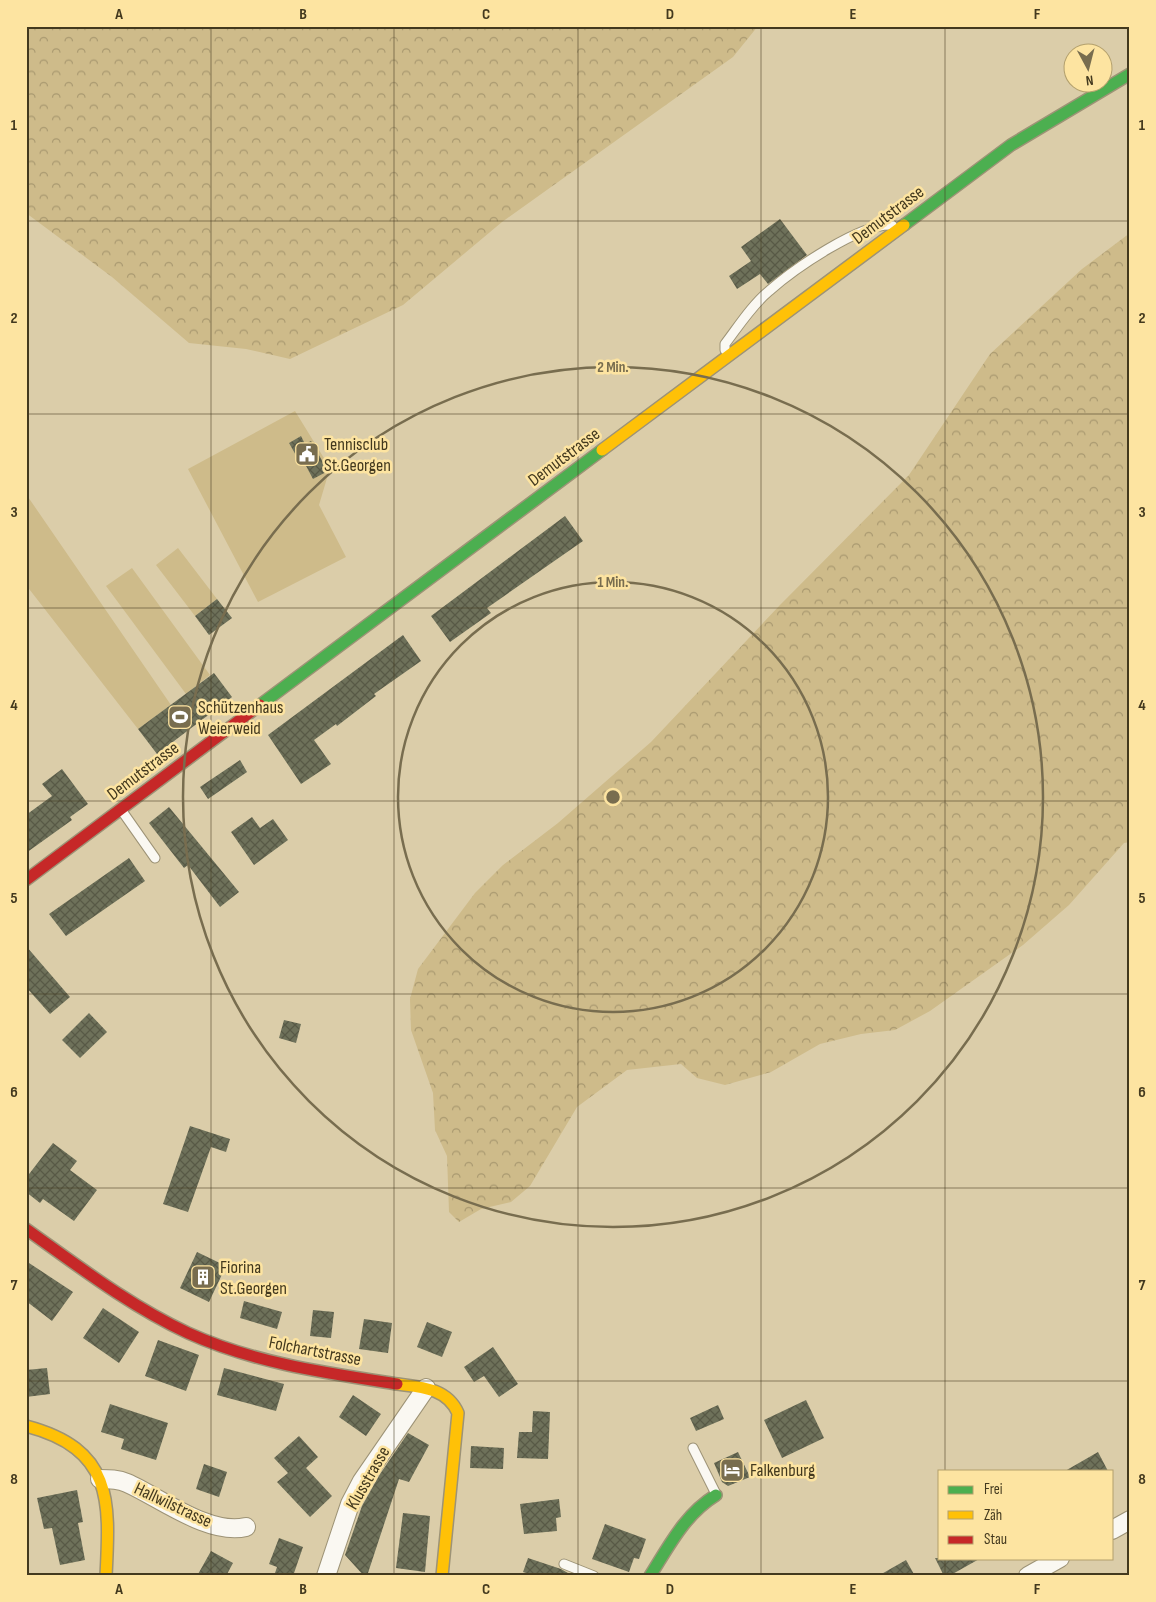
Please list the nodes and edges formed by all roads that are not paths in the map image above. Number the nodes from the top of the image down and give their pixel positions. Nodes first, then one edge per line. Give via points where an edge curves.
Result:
1 (1130, 74) edge
2 (898, 230) junction
3 (728, 356) junction
4 (120, 810) junction
5 (155, 858) dead end
6 (26, 880) edge
7 (26, 1229) edge
8 (426, 1388) junction
9 (26, 1426) edge
10 (693, 1448) dead end
11 (100, 1479) junction
12 (716, 1495) joint
13 (1130, 1520) edge
14 (246, 1527) dead end
15 (1114, 1529) edge
16 (1056, 1560) edge
17 (564, 1564) dead end
18 (106, 1576) edge
19 (326, 1576) edge
20 (442, 1576) edge
21 (594, 1576) edge
22 (650, 1576) edge
23 (1028, 1576) edge

1 - 2 street, Demutstrasse via 1011,145
2 - 3 street, Demutstrasse
2 - 3 lane via 893,225 884,224 850,237 768,291 725,344
3 - 4 street, Demutstrasse
4 - 5 lane
4 - 6 street, Demutstrasse
7 - 8 street, Folchartstrasse via 137,1307 209,1342 285,1364
8 - 19 street, Klusstrasse via 350,1504
8 - 20 street, Folchartstrasse via 444,1394 458,1413
9 - 11 street via 56,1435 69,1443 82,1453
10 - 12 lane
11 - 14 street, Hallwilstrasse via 126,1482 179,1511 228,1529
11 - 18 street via 108,1510
12 - 22 street via 706,1500 689,1518
13 - 15 street
16 - 23 street
17 - 21 lane

